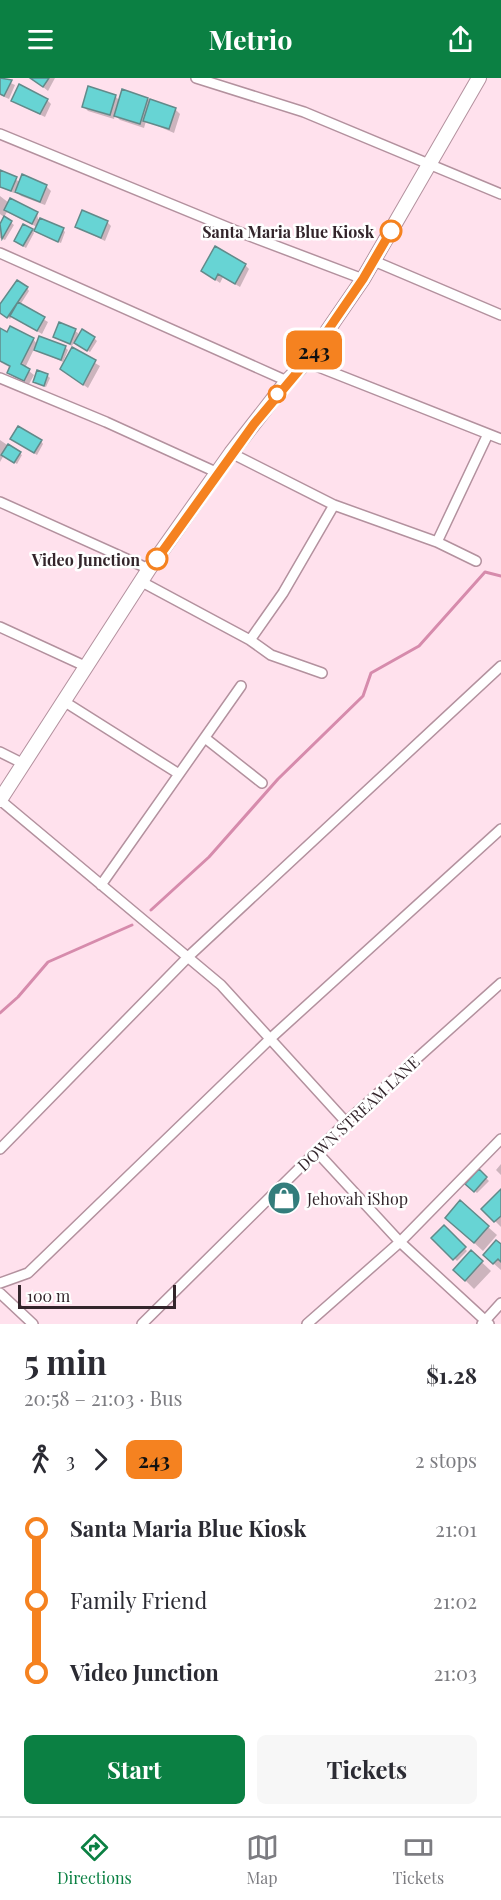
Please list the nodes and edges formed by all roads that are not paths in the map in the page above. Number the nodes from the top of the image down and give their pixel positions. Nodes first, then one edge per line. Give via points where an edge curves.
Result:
1 (196, 78) edge
2 (479, 78) edge
3 (0, 135) edge
4 (428, 165) junction
5 (501, 194) edge
6 (0, 253) edge
7 (374, 261) junction
8 (363, 279) junction
9 (501, 315) edge
10 (306, 362) junction
11 (0, 378) edge
12 (287, 381) junction
13 (488, 434) junction
14 (501, 439) edge
15 (231, 453) junction
16 (218, 473) junction
17 (0, 502) edge
18 (334, 505) junction
19 (437, 542) junction
20 (476, 561) dead end
21 (149, 569) junction
22 (142, 582) junction
23 (0, 627) edge
24 (250, 640) junction
25 (501, 666) edge
26 (87, 667) junction
27 (322, 673) dead end
28 (241, 686) dead end
29 (65, 702) junction
30 (204, 738) junction
31 (0, 752) edge
32 (24, 764) junction
33 (179, 774) junction
34 (262, 783) dead end
35 (0, 800) edge
36 (501, 829) edge
37 (101, 885) junction
38 (189, 956) junction
39 (501, 983) edge
40 (272, 1037) junction
41 (346, 1122) junction
42 (501, 1139) edge
43 (0, 1149) edge
44 (316, 1151) junction
45 (400, 1242) junction
46 (0, 1283) edge
47 (0, 1293) edge
48 (501, 1303) edge
49 (486, 1323) edge
50 (33, 1324) edge
51 (142, 1324) edge
52 (307, 1324) edge

1 - 4 street via 304,112
2 - 4 main road
3 - 8 street
4 - 5 street
4 - 7 main road
6 - 12 street
7 - 8 main road
7 - 9 street
8 - 10 main road
10 - 12 main road
10 - 13 street
11 - 16 street
12 - 15 main road
13 - 14 street
13 - 19 street
15 - 16 main road
15 - 18 street
16 - 21 main road
17 - 21 street
18 - 19 street
18 - 24 street via 283,593
19 - 20 street
21 - 22 main road
22 - 24 street
22 - 26 main road
23 - 26 street
24 - 27 street via 271,655
25 - 38 street
26 - 29 main road
28 - 30 street
29 - 32 main road
29 - 33 street
30 - 33 street
30 - 34 street
31 - 32 street
32 - 35 main road
33 - 37 street
35 - 37 street
36 - 40 street
37 - 38 street
38 - 40 street
38 - 43 street
39 - 41 street, DOWN STREAM LANE
40 - 41 street
40 - 46 street via 28,1273
41 - 44 street, DOWN STREAM LANE
42 - 45 street
44 - 45 street
44 - 51 street, DOWN STREAM LANE
45 - 49 street
45 - 52 street
47 - 50 street
48 - 49 street

